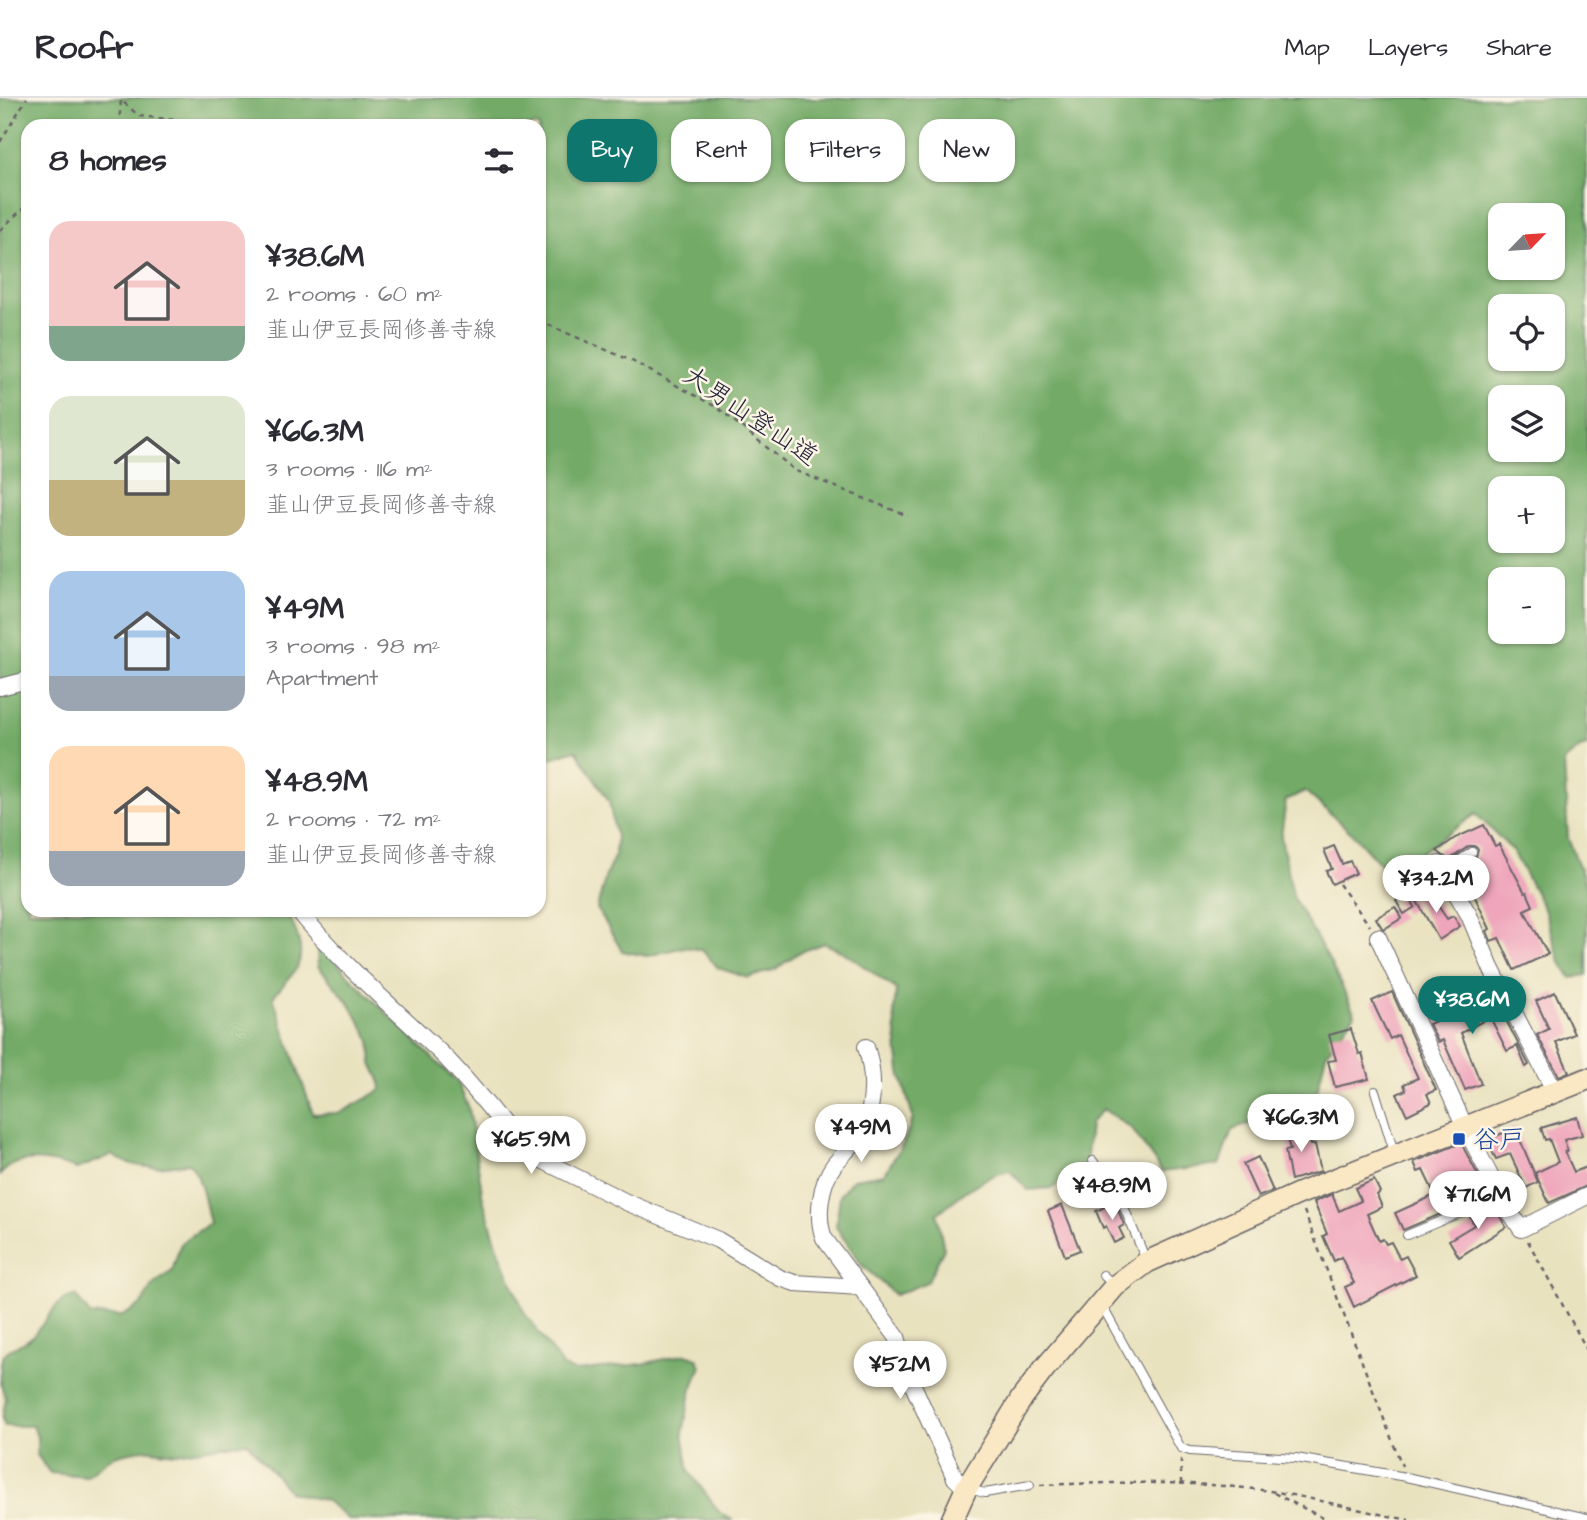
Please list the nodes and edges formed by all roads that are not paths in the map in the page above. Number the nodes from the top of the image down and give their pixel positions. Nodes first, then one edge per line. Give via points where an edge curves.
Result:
1 (21, 682) edge
2 (0, 687) edge
3 (1472, 852) dead end
4 (1441, 867) joint
5 (304, 917) edge
6 (1378, 937) road end
7 (866, 1047) dead end
8 (1587, 1079) edge
9 (1375, 1091) dead end
10 (1555, 1092) junction
11 (1466, 1129) junction
12 (1396, 1157) junction
13 (1093, 1161) dead end
14 (1501, 1196) junction
15 (1587, 1196) edge
16 (1407, 1235) dead end
17 (1147, 1262) junction
18 (860, 1287) junction
19 (1100, 1302) junction
20 (1030, 1485) road end
21 (966, 1489) junction
22 (1587, 1518) edge
23 (952, 1520) edge

1 - 2 street
3 - 4 lane
4 - 10 street
5 - 18 street via 444,1056 522,1147 536,1157 626,1202 718,1240 780,1278
6 - 11 street
7 - 18 street via 872,1095 865,1125 833,1166 824,1187 820,1226
8 - 10 main road
9 - 12 lane
10 - 11 main road
11 - 12 main road
11 - 14 street
12 - 17 main road
13 - 17 lane via 1123,1205
14 - 15 street via 1521,1229
14 - 16 lane
17 - 19 main road via 1109,1280
18 - 21 street via 897,1337 907,1372 955,1478
19 - 21 main road via 1022,1398
19 - 22 lane via 1181,1448 1296,1458 1406,1477
20 - 21 lane via 985,1493
21 - 23 main road

